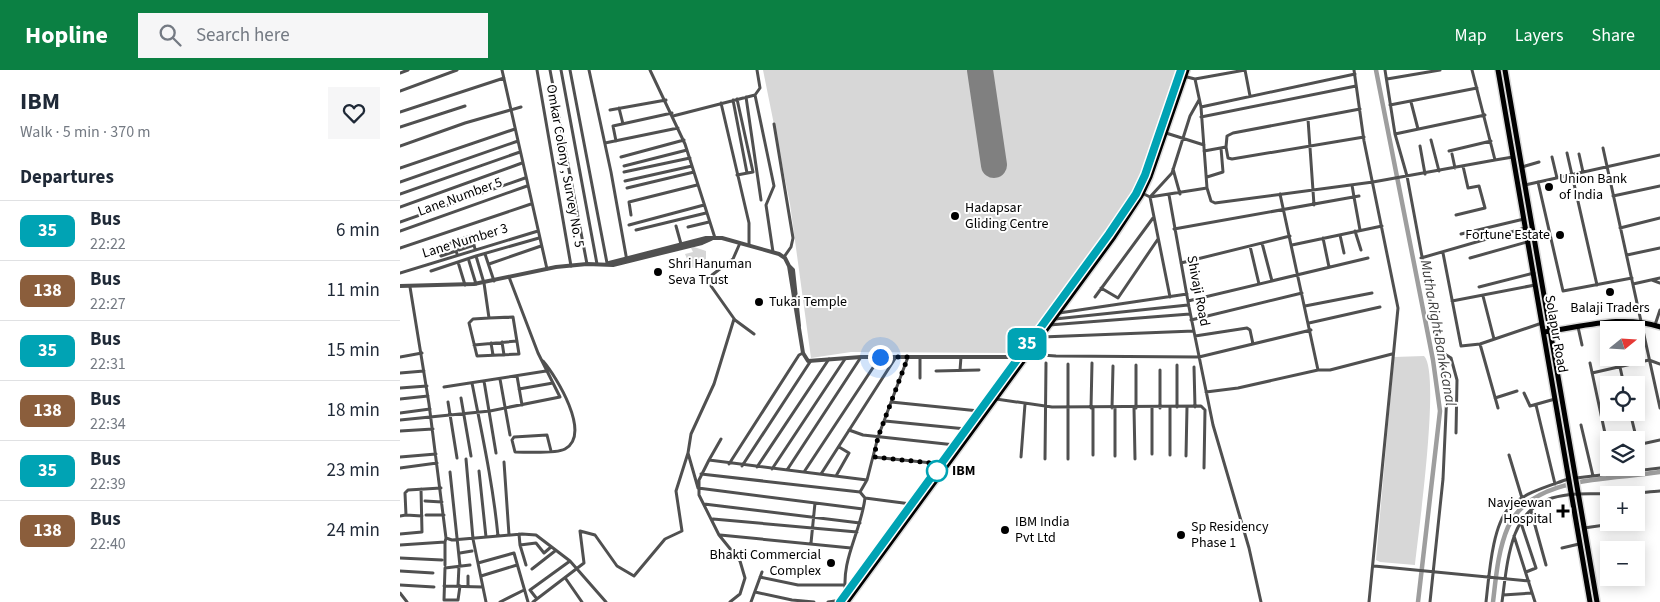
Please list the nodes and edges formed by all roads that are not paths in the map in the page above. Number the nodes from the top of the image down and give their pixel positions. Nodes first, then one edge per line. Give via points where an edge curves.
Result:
1 (408, 70) edge
2 (457, 70) edge
3 (502, 70) edge
4 (537, 70) edge
5 (550, 70) edge
6 (561, 70) edge
7 (570, 70) edge
8 (589, 70) edge
9 (650, 70) edge
10 (757, 70) edge
11 (1187, 70) edge
12 (1245, 70) edge
13 (1385, 70) edge
14 (1405, 70) edge
15 (1440, 70) edge
16 (1472, 70) edge
17 (1498, 70) edge
18 (1505, 70) edge
19 (1354, 72) edge
20 (400, 73) edge
21 (1182, 74) edge
22 (1406, 76) junction
23 (504, 78) junction
24 (1195, 79) junction
25 (1386, 79) junction
26 (1356, 86) junction
27 (1477, 88) junction
28 (400, 91) edge
29 (755, 95) junction
30 (1250, 96) junction
31 (746, 97) junction
32 (1199, 99) junction
33 (666, 100) junction
34 (735, 100) junction
35 (1411, 102) junction
36 (721, 103) junction
37 (1390, 105) junction
38 (465, 106) dead end
39 (521, 107) dead end
40 (1201, 107) junction
41 (619, 108) junction
42 (510, 109) junction
43 (1360, 109) junction
44 (610, 110) dead end
45 (400, 112) edge
46 (672, 114) junction
47 (1485, 116) junction
48 (1201, 117) junction
49 (1308, 119) junction
50 (623, 124) junction
51 (774, 124) dead end
52 (400, 127) edge
53 (678, 128) junction
54 (515, 129) junction
55 (1418, 129) junction
56 (1166, 133) junction
57 (1395, 134) junction
58 (1364, 137) junction
59 (1183, 138) junction
60 (684, 140) junction
61 (1431, 140) dead end
62 (518, 141) junction
63 (616, 141) junction
64 (1491, 141) junction
65 (605, 143) junction
66 (400, 146) edge
67 (1204, 146) junction
68 (1311, 146) junction
69 (1420, 146) dead end
70 (1226, 147) junction
71 (1221, 148) junction
72 (1603, 148) dead end
73 (687, 150) junction
74 (1204, 151) junction
75 (520, 152) junction
76 (1567, 153) dead end
77 (1580, 154) dead end
78 (1660, 155) edge
79 (622, 156) dead end
80 (1513, 157) junction
81 (1552, 157) dead end
82 (690, 158) junction
83 (1495, 160) junction
84 (1539, 162) dead end
85 (522, 163) junction
86 (624, 166) dead end
87 (692, 166) junction
88 (1463, 166) junction
89 (1522, 167) junction
90 (1606, 167) junction
91 (400, 168) edge
92 (1173, 168) junction
93 (1455, 168) junction
94 (1439, 171) junction
95 (624, 172) dead end
96 (694, 172) junction
97 (1583, 172) junction
98 (1425, 174) junction
99 (737, 175) junction
100 (1572, 175) junction
101 (1405, 176) junction
102 (1207, 177) junction
103 (525, 178) junction
104 (1557, 178) junction
105 (625, 181) dead end
106 (400, 182) edge
107 (1373, 182) junction
108 (1538, 182) junction
109 (697, 185) junction
110 (1352, 185) junction
111 (1525, 185) junction
112 (527, 186) junction
113 (1660, 186) edge
114 (627, 188) dead end
115 (1208, 188) junction
116 (1314, 188) junction
117 (1140, 192) junction
118 (400, 194) edge
119 (1180, 194) junction
120 (1280, 194) junction
121 (1169, 195) junction
122 (1359, 196) dead end
123 (1613, 196) junction
124 (1150, 197) junction
125 (1354, 197) junction
126 (761, 200) dead end
127 (531, 204) junction
128 (1314, 204) junction
129 (704, 206) junction
130 (400, 208) edge
131 (1284, 211) junction
132 (706, 213) junction
133 (631, 215) dead end
134 (1456, 215) dead end
135 (1154, 218) junction
136 (1524, 218) junction
137 (1660, 218) edge
138 (400, 222) edge
139 (709, 222) junction
140 (629, 224) dead end
141 (676, 226) dead end
142 (1382, 226) junction
143 (688, 227) dead end
144 (1526, 228) junction
145 (1620, 228) junction
146 (1174, 229) junction
147 (636, 230) dead end
148 (400, 231) edge
149 (538, 231) junction
150 (1358, 231) junction
151 (1461, 234) dead end
152 (1340, 235) junction
153 (1290, 236) junction
154 (539, 238) junction
155 (713, 238) junction
156 (1323, 238) junction
157 (1158, 239) junction
158 (1528, 242) junction
159 (740, 243) junction
160 (1262, 243) junction
161 (680, 244) junction
162 (749, 245) junction
163 (1292, 245) junction
164 (541, 246) junction
165 (1250, 246) junction
166 (475, 247) junction
167 (400, 248) edge
168 (1660, 248) edge
169 (1361, 250) dead end
170 (664, 251) junction
171 (773, 252) junction
172 (457, 253) junction
173 (1344, 253) dead end
174 (1443, 253) junction
175 (485, 254) junction
176 (1627, 255) junction
177 (476, 256) junction
178 (784, 257) junction
179 (1368, 258) dead end
180 (1421, 258) junction
181 (1470, 258) dead end
182 (627, 260) junction
183 (469, 261) dead end
184 (458, 262) junction
185 (608, 263) junction
186 (1181, 263) junction
187 (488, 264) junction
188 (586, 264) junction
189 (598, 264) junction
190 (571, 266) junction
191 (1330, 267) junction
192 (547, 270) junction
193 (431, 271) dead end
194 (400, 273) edge
195 (1534, 273) junction
196 (1298, 275) junction
197 (509, 278) junction
198 (1632, 278) junction
199 (1660, 278) edge
200 (424, 279) dead end
201 (1651, 280) junction
202 (494, 281) junction
203 (1272, 281) junction
204 (484, 283) junction
205 (1660, 283) edge
206 (476, 284) junction
207 (1259, 284) junction
208 (1536, 284) junction
209 (1633, 284) junction
210 (465, 285) junction
211 (1597, 285) junction
212 (400, 286) edge
213 (410, 287) junction
214 (426, 287) junction
215 (1479, 287) dead end
216 (1101, 288) junction
217 (1302, 293) junction
218 (1372, 293) dead end
219 (1187, 294) junction
220 (1095, 296) dead end
221 (1483, 296) junction
222 (1170, 297) junction
223 (1452, 301) junction
224 (1188, 303) junction
225 (1305, 306) junction
226 (1380, 307) dead end
227 (1660, 310) edge
228 (1058, 313) junction
229 (1190, 314) junction
230 (489, 318) junction
231 (734, 319) junction
232 (1053, 319) junction
233 (1191, 320) junction
234 (1614, 321) edge
235 (1640, 321) joint
236 (1645, 322) edge
237 (1309, 323) junction
238 (1543, 323) junction
239 (1600, 323) edge
240 (1049, 324) junction
241 (1657, 326) edge
242 (1578, 327) junction
243 (1311, 330) junction
244 (1194, 331) junction
245 (1551, 331) junction
246 (1544, 332) junction
247 (754, 334) dead end
248 (1195, 336) junction
249 (1040, 337) junction
250 (1494, 339) junction
251 (517, 341) junction
252 (502, 342) junction
253 (491, 343) junction
254 (1645, 343) edge
255 (1253, 344) junction
256 (1480, 344) junction
257 (474, 345) junction
258 (1582, 345) dead end
259 (1440, 351) junction
260 (422, 353) junction
261 (803, 353) junction
262 (1027, 354) junction
263 (1392, 354) junction
264 (504, 355) junction
265 (400, 356) edge
266 (492, 356) junction
267 (896, 356) junction
268 (861, 357) junction
269 (880, 357) junction
270 (908, 357) junction
271 (920, 357) junction
272 (960, 357) junction
273 (1018, 357) junction
274 (1200, 357) junction
275 (540, 358) junction
276 (845, 358) junction
277 (829, 359) junction
278 (1649, 360) junction
279 (1645, 361) edge
280 (810, 362) junction
281 (1046, 363) dead end
282 (1092, 363) dead end
283 (1590, 363) dead end
284 (1068, 364) dead end
285 (1660, 364) edge
286 (1177, 365) dead end
287 (1113, 366) dead end
288 (1136, 366) dead end
289 (1620, 366) joint
290 (1194, 367) dead end
291 (960, 370) junction
292 (979, 370) dead end
293 (1160, 370) dead end
294 (1318, 370) junction
295 (424, 371) junction
296 (546, 371) junction
297 (936, 371) dead end
298 (1592, 373) junction
299 (400, 374) edge
300 (517, 376) junction
301 (1622, 376) edge
302 (920, 378) dead end
303 (500, 379) junction
304 (484, 381) junction
305 (472, 383) junction
306 (553, 383) junction
307 (427, 386) junction
308 (444, 386) dead end
309 (400, 388) edge
310 (519, 389) junction
311 (1517, 391) dead end
312 (1206, 392) junction
313 (1524, 393) dead end
314 (428, 396) junction
315 (1659, 397) edge
316 (461, 398) dead end
317 (1495, 398) junction
318 (400, 399) edge
319 (995, 399) junction
320 (1556, 399) junction
321 (448, 402) dead end
322 (890, 402) junction
323 (1025, 404) junction
324 (522, 405) junction
325 (1536, 405) junction
326 (1194, 406) junction
327 (1046, 407) junction
328 (1170, 407) junction
329 (1177, 407) junction
330 (1187, 407) junction
331 (506, 408) junction
332 (1067, 408) junction
333 (1092, 408) junction
334 (1114, 408) junction
335 (1135, 408) junction
336 (1152, 408) junction
337 (1160, 408) junction
338 (1498, 408) dead end
339 (1660, 408) edge
340 (430, 409) junction
341 (490, 411) junction
342 (980, 411) junction
343 (478, 412) junction
344 (400, 413) edge
345 (464, 414) junction
346 (451, 416) junction
347 (431, 418) junction
348 (400, 420) edge
349 (885, 421) junction
350 (1581, 425) dead end
351 (432, 429) junction
352 (967, 429) junction
353 (849, 430) junction
354 (400, 431) edge
355 (1604, 431) edge
356 (1456, 433) dead end
357 (510, 436) dead end
358 (878, 437) junction
359 (721, 439) dead end
360 (1660, 440) edge
361 (1645, 443) edge
362 (955, 445) junction
363 (838, 446) junction
364 (552, 451) junction
365 (496, 453) dead end
366 (688, 453) junction
367 (436, 454) junction
368 (1152, 454) dead end
369 (1170, 454) dead end
370 (1509, 454) dead end
371 (1093, 455) dead end
372 (471, 456) dead end
373 (1115, 456) dead end
374 (1186, 456) dead end
375 (400, 457) edge
376 (874, 457) junction
377 (1021, 457) dead end
378 (457, 458) dead end
379 (1045, 458) dead end
380 (466, 459) dead end
381 (1068, 459) dead end
382 (1135, 459) dead end
383 (709, 460) junction
384 (504, 462) dead end
385 (438, 463) junction
386 (729, 464) junction
387 (942, 464) junction
388 (742, 466) junction
389 (400, 468) edge
390 (757, 468) junction
391 (1204, 468) dead end
392 (1660, 468) edge
393 (490, 469) junction
394 (772, 469) junction
395 (484, 470) dead end
396 (787, 470) junction
397 (479, 471) dead end
398 (450, 472) dead end
399 (804, 472) junction
400 (701, 474) junction
401 (821, 474) junction
402 (836, 476) junction
403 (1592, 476) junction
404 (1576, 478) junction
405 (1569, 479) junction
406 (866, 480) junction
407 (1556, 484) junction
408 (441, 488) junction
409 (698, 488) junction
410 (422, 489) junction
411 (1660, 491) edge
412 (860, 492) junction
413 (1571, 492) junction
414 (1578, 492) junction
415 (865, 498) junction
416 (1522, 498) junction
417 (425, 501) dead end
418 (442, 502) junction
419 (815, 503) junction
420 (704, 504) junction
421 (912, 504) junction
422 (863, 510) junction
423 (1531, 510) junction
424 (406, 515) junction
425 (424, 515) junction
426 (444, 515) junction
427 (400, 516) edge
428 (813, 516) junction
429 (713, 519) junction
430 (860, 523) junction
431 (1521, 523) junction
432 (1600, 526) edge
433 (812, 528) junction
434 (1584, 528) junction
435 (858, 532) junction
436 (400, 534) edge
437 (519, 534) junction
438 (509, 535) junction
439 (720, 535) junction
440 (498, 536) junction
441 (1514, 536) junction
442 (486, 537) junction
443 (446, 538) junction
444 (473, 538) junction
445 (459, 539) junction
446 (444, 542) junction
447 (811, 543) junction
448 (1580, 544) junction
449 (400, 545) edge
450 (520, 545) junction
451 (551, 547) junction
452 (851, 548) junction
453 (1562, 548) dead end
454 (472, 551) dead end
455 (555, 551) junction
456 (460, 552) junction
457 (400, 558) edge
458 (442, 560) dead end
459 (570, 561) junction
460 (478, 563) junction
461 (526, 564) dead end
462 (445, 565) dead end
463 (470, 565) dead end
464 (517, 565) junction
465 (1546, 565) dead end
466 (459, 566) junction
467 (1374, 566) junction
468 (532, 569) dead end
469 (576, 570) junction
470 (400, 571) edge
471 (762, 572) dead end
472 (1526, 572) junction
473 (433, 573) dead end
474 (1432, 573) junction
475 (468, 576) dead end
476 (481, 576) junction
477 (1490, 576) junction
478 (760, 577) junction
479 (1503, 578) junction
480 (566, 579) junction
481 (1529, 581) junction
482 (400, 585) edge
483 (844, 585) junction
484 (444, 586) junction
485 (459, 586) junction
486 (468, 586) junction
487 (434, 587) dead end
488 (483, 587) junction
489 (524, 590) junction
490 (400, 592) edge
491 (755, 592) junction
492 (1532, 593) junction
493 (1503, 595) junction
494 (538, 600) edge
495 (844, 600) edge
496 (407, 602) edge
497 (486, 602) edge
498 (500, 602) edge
499 (528, 602) edge
500 (533, 602) edge
501 (582, 602) edge
502 (606, 602) edge
503 (730, 602) edge
504 (752, 602) edge
505 (814, 602) edge
506 (828, 602) edge
507 (1261, 602) edge
508 (1369, 602) edge
509 (1430, 602) edge
510 (1486, 602) edge
511 (1502, 602) edge
512 (1535, 602) edge
513 (1590, 602) edge
514 (1597, 602) edge

1 - 20 street
2 - 28 street
3 - 23 street
4 - 190 street, Omkar Colony , Survey No. 5
5 - 188 street
6 - 189 street
7 - 185 street
8 - 65 street
9 - 33 street
10 - 29 street via 760,88
11 - 21 main road
12 - 24 street
12 - 30 street
13 - 25 street
14 - 22 street
15 - 22 street
16 - 27 street
17 - 80 main road, Solapur Road
18 - 89 main road, Solapur Road
19 - 26 street
19 - 30 street
21 - 24 street
21 - 56 main road
21 - 117 main road
22 - 25 street
23 - 42 street
23 - 45 street
24 - 32 street
25 - 37 street
26 - 43 street
26 - 48 street
27 - 35 street
27 - 47 street
29 - 31 street
29 - 171 street via 774,186 766,205
30 - 40 street
31 - 34 street
31 - 126 street
32 - 40 street
32 - 59 street
33 - 41 street
33 - 46 street
34 - 36 street
34 - 99 street via 753,172
35 - 37 street
35 - 55 street
36 - 46 street
36 - 99 street
37 - 57 street
38 - 52 street
39 - 42 street
40 - 48 street
41 - 44 street
41 - 50 street
42 - 54 street
42 - 66 street
43 - 49 street
43 - 58 street
46 - 50 street
46 - 53 street
47 - 55 street
47 - 64 street
48 - 67 street
49 - 68 street
49 - 70 street via 1233,132 1227,136
50 - 63 street via 613,126
51 - 178 street via 793,238
53 - 60 street
53 - 63 street
54 - 62 street
54 - 91 street
55 - 57 street
56 - 59 street
56 - 117 main road
57 - 101 street
58 - 68 street
58 - 107 street
59 - 67 street
59 - 92 street
60 - 73 street
60 - 79 street
61 - 94 street
62 - 75 street
62 - 106 street
63 - 65 street
64 - 83 street
64 - 93 street via 1451,152
65 - 182 street
67 - 74 street
68 - 70 street via 1232,160 1228,158
68 - 116 street
69 - 98 street
70 - 71 street
71 - 74 street
71 - 102 street via 1223,172
72 - 90 street
73 - 82 street
73 - 86 street
74 - 102 street
75 - 85 street
75 - 118 street
76 - 100 street
77 - 97 street
78 - 90 street
80 - 83 street
80 - 136 main road, Solapur Road
81 - 104 street
82 - 87 street
82 - 95 street
83 - 88 street
84 - 89 street
85 - 103 street
85 - 130 street
87 - 96 street
87 - 105 street
88 - 93 street
88 - 134 street via 1468,188 1479,186 1484,208
89 - 111 main road, Solapur Road
90 - 97 street
90 - 123 street
92 - 119 street
92 - 124 street
93 - 94 street
94 - 98 street
96 - 109 street
96 - 114 street
97 - 100 street
98 - 101 street
99 - 162 street via 749,223
100 - 104 street
100 - 211 street
101 - 107 street
101 - 180 street
102 - 115 street
103 - 112 street
103 - 138 street
104 - 108 street
107 - 110 street
107 - 142 street
108 - 111 street
108 - 211 street via 1563,291
109 - 129 street
109 - 133 street via 628,202
110 - 116 street
110 - 125 street
111 - 245 main road, Solapur Road
112 - 127 street
112 - 148 street, Lane Number 5
113 - 123 street
115 - 119 street
115 - 120 street via 1211,201 1215,203
116 - 120 street
116 - 128 street
117 - 124 street
117 - 228 main road via 1114,237
117 - 273 main road
119 - 121 street
120 - 131 street
121 - 124 street
121 - 146 street, Shivaji Road
122 - 125 street
123 - 145 street
124 - 135 street
125 - 128 street
125 - 150 street
127 - 149 street
127 - 167 street
128 - 131 street
129 - 132 street
129 - 140 street
131 - 146 street
131 - 153 street
132 - 139 street
132 - 147 street
135 - 157 street
135 - 216 street
136 - 144 main road, Solapur Road
136 - 151 street
137 - 145 street
139 - 143 street
139 - 155 street
141 - 161 street
142 - 150 street
142 - 263 street via 1398,308
144 - 158 main road, Solapur Road
144 - 174 street via 1465,243
145 - 176 street
146 - 186 street, Shivaji Road
149 - 154 street
149 - 166 street, Lane Number 3
150 - 152 street
150 - 169 street
152 - 156 street
152 - 173 street
153 - 160 street
153 - 163 street
154 - 164 street
154 - 175 street
155 - 159 street
155 - 161 street
155 - 170 street
156 - 163 street
156 - 191 street
157 - 216 street via 1118,298
157 - 222 street
158 - 181 street
158 - 195 main road, Solapur Road
159 - 162 street
159 - 231 street via 733,259 710,280 714,293
160 - 165 street
160 - 203 street
161 - 170 street
162 - 171 street
163 - 196 street
164 - 187 street
164 - 192 street
165 - 186 street
165 - 207 street
166 - 166 street via 471,236 456,241 459,250
166 - 172 street, Lane Number 3
168 - 176 street
170 - 182 street
171 - 178 street
172 - 172 street via 454,242 438,248 442,256
172 - 194 street, Lane Number 3
174 - 180 street
174 - 223 street
175 - 177 street
175 - 187 street
176 - 198 street
177 - 184 street
177 - 204 street
178 - 261 street via 793,270
179 - 191 street
180 - 259 street
182 - 185 street
183 - 206 street
184 - 193 street
184 - 210 street
185 - 189 street
186 - 219 street, Shivaji Road
187 - 202 street
188 - 189 street
188 - 190 street
190 - 192 street
191 - 196 street
192 - 197 street
195 - 208 main road, Solapur Road
195 - 215 street
196 - 203 street
196 - 217 street
197 - 202 street
197 - 275 street
198 - 209 street
198 - 211 street
199 - 201 street
200 - 214 street
201 - 205 street
201 - 209 street
202 - 204 street
203 - 207 street
204 - 206 street
204 - 230 street
206 - 210 street
207 - 224 street
208 - 221 street
208 - 238 main road, Solapur Road
209 - 235 street
210 - 214 street
212 - 213 street
213 - 214 street
213 - 260 street
216 - 220 street
217 - 225 street
217 - 233 street
218 - 225 street
219 - 222 street
219 - 224 street, Shivaji Road
221 - 223 street
221 - 250 street
222 - 228 street
223 - 256 street via 1461,346
224 - 229 street, Shivaji Road
224 - 232 street
225 - 237 street
226 - 237 street
227 - 241 street
228 - 232 main road
229 - 233 street, Shivaji Road
229 - 240 street
230 - 251 street via 513,316
230 - 257 street via 470,320
231 - 247 street
231 - 366 street via 714,384 691,434
232 - 240 main road
233 - 244 street, Shivaji Road
234 - 235 main road
236 - 241 main road
237 - 243 street
238 - 246 main road, Solapur Road
238 - 250 street
239 - 242 main road
240 - 249 main road
242 - 245 main road
242 - 258 street
243 - 255 street
243 - 294 street
244 - 248 street, Shivaji Road
244 - 249 street
245 - 246 main road
245 - 404 main road, Solapur Road
246 - 320 main road, Solapur Road
248 - 255 street via 1247,328
248 - 274 street, Shivaji Road
249 - 262 main road
250 - 256 street
251 - 252 street
251 - 264 street via 518,354
252 - 253 street
252 - 264 street
253 - 257 street
253 - 266 street
254 - 278 street
255 - 274 street
256 - 317 street
257 - 266 street via 477,356
259 - 356 street via 1450,358 1457,380
259 - 474 street via 1447,391 1443,479
260 - 265 street
260 - 295 street
261 - 280 street
261 - 386 street
262 - 274 street
262 - 319 main road
263 - 294 street via 1330,370
263 - 467 street
264 - 266 street
267 - 269 street
267 - 270 street
267 - 353 street
268 - 269 street
268 - 276 street
268 - 396 street
269 - 399 street
270 - 271 street
270 - 322 street
271 - 272 street
271 - 302 street
272 - 273 street
272 - 291 street
273 - 342 main road
274 - 312 street, Shivaji Road
275 - 296 street
275 - 364 street via 570,407 576,424 569,446
276 - 277 street
276 - 394 street
277 - 280 street
277 - 390 street
278 - 279 street
278 - 285 street
278 - 315 street
280 - 388 street
281 - 327 street
282 - 333 street
283 - 298 street
284 - 332 street
286 - 329 street
287 - 334 street
288 - 335 street
289 - 298 street
289 - 301 street
290 - 326 street
291 - 292 street
291 - 297 street
293 - 337 street
294 - 312 street
295 - 299 street
295 - 307 street
296 - 300 street
296 - 306 street
298 - 355 street
300 - 303 street
300 - 310 street
303 - 304 street
303 - 331 street
304 - 305 street
304 - 341 street
305 - 308 street
305 - 343 street
306 - 310 street
306 - 324 street via 560,397
307 - 309 street
307 - 314 street
310 - 324 street
311 - 317 street
312 - 507 street, Shivaji Road
313 - 325 street via 1529,406
314 - 318 street
314 - 340 street
315 - 339 street
316 - 345 street
317 - 338 street
319 - 323 street
319 - 495 main road
320 - 325 street
320 - 405 main road, Solapur Road
321 - 346 street
322 - 342 street
322 - 349 street
323 - 327 street
323 - 377 street
324 - 331 street
325 - 407 street
326 - 330 street
326 - 391 street via 1204,408
327 - 332 street
327 - 379 street
328 - 329 street
328 - 337 street
328 - 369 street
329 - 330 street
330 - 374 street
331 - 341 street
331 - 357 street
332 - 333 street
332 - 381 street
333 - 334 street
333 - 371 street
334 - 335 street
334 - 373 street
335 - 336 street
335 - 382 street
336 - 337 street
336 - 368 street
340 - 344 street
340 - 347 street
341 - 343 street
341 - 365 street
342 - 352 main road
343 - 345 street
343 - 393 street via 483,448
345 - 346 street
345 - 372 street
346 - 347 street
346 - 378 street
347 - 348 street
347 - 351 street
349 - 352 street
349 - 358 street
350 - 403 street
351 - 354 street
351 - 367 street
352 - 362 main road
353 - 358 street
353 - 363 street
358 - 362 street
358 - 376 street
359 - 383 street
360 - 361 street
362 - 387 main road
363 - 401 street
363 - 402 street via 849,453
364 - 364 street via 547,435 512,440 514,452
366 - 409 street
366 - 469 street via 676,491 682,530 665,539 634,576 617,566 595,535 580,531 584,564
367 - 375 street
367 - 385 street
370 - 416 street
376 - 387 street
376 - 406 street
380 - 444 street
383 - 386 street
383 - 400 street
384 - 438 street
385 - 389 street
385 - 408 street
386 - 388 street
387 - 421 main road
388 - 390 street
390 - 394 street
392 - 403 street
393 - 395 street
393 - 440 street
394 - 396 street
396 - 399 street
397 - 442 street
398 - 445 street
399 - 401 street
400 - 409 street
400 - 412 street
401 - 402 street
402 - 406 street
403 - 404 street
404 - 414 main road, Solapur Road
405 - 407 street
405 - 413 main road, Solapur Road
406 - 412 street
407 - 416 street
408 - 410 street
408 - 418 street
409 - 419 street
409 - 420 street
410 - 424 street via 406,491
410 - 425 street
411 - 414 street
412 - 415 street
413 - 414 street
413 - 423 street via 1545,500
413 - 448 main road, Solapur Road
414 - 434 main road, Solapur Road
415 - 421 street
415 - 422 street
416 - 477 street via 1506,512 1493,544
417 - 418 street
418 - 426 street
419 - 422 street
419 - 428 street
420 - 428 street
420 - 429 street
421 - 495 main road
422 - 430 street
423 - 431 street
423 - 465 street
424 - 425 street
424 - 427 street
425 - 426 street
425 - 436 street via 422,532
426 - 443 street
428 - 430 street
428 - 433 street
429 - 433 street
429 - 439 street
430 - 435 street
431 - 441 street
431 - 472 street via 1536,568
432 - 434 street
433 - 435 street
433 - 447 street
434 - 514 main road, Solapur Road
435 - 452 street
437 - 438 street
437 - 450 street
437 - 451 street via 536,535
438 - 440 street
439 - 447 street
439 - 503 street via 740,561 745,578 740,594
440 - 442 street
441 - 472 street
441 - 479 street
442 - 444 street
443 - 445 street
443 - 446 street
444 - 445 street
444 - 460 street
445 - 456 street
446 - 449 street
446 - 462 street
447 - 452 street
448 - 453 street
448 - 513 main road, Solapur Road
450 - 451 street via 536,543 544,553
450 - 461 street
451 - 455 street
452 - 483 street
454 - 456 street
455 - 459 street
455 - 468 street
456 - 466 street
457 - 458 street
459 - 469 street
459 - 494 street via 530,590
460 - 464 street via 514,553
460 - 476 street
463 - 466 street
464 - 476 street
464 - 489 street
466 - 484 street via 445,568
466 - 485 street
467 - 474 street
467 - 508 street
469 - 480 street
469 - 502 street
470 - 473 street
471 - 478 street
472 - 481 street
474 - 477 street
474 - 509 street
475 - 486 street
476 - 488 street
477 - 479 street
477 - 510 street
478 - 483 street via 798,585
478 - 491 street
479 - 481 street
479 - 493 street
480 - 494 street
480 - 501 street
481 - 492 street
482 - 487 street
483 - 495 street
484 - 485 street
484 - 485 street via 444,600 458,601
485 - 486 street
486 - 488 street
488 - 497 street
489 - 498 street
489 - 499 street
490 - 496 street
491 - 504 street
491 - 505 street
492 - 493 street
492 - 512 street
493 - 511 street
494 - 500 street
495 - 506 street

